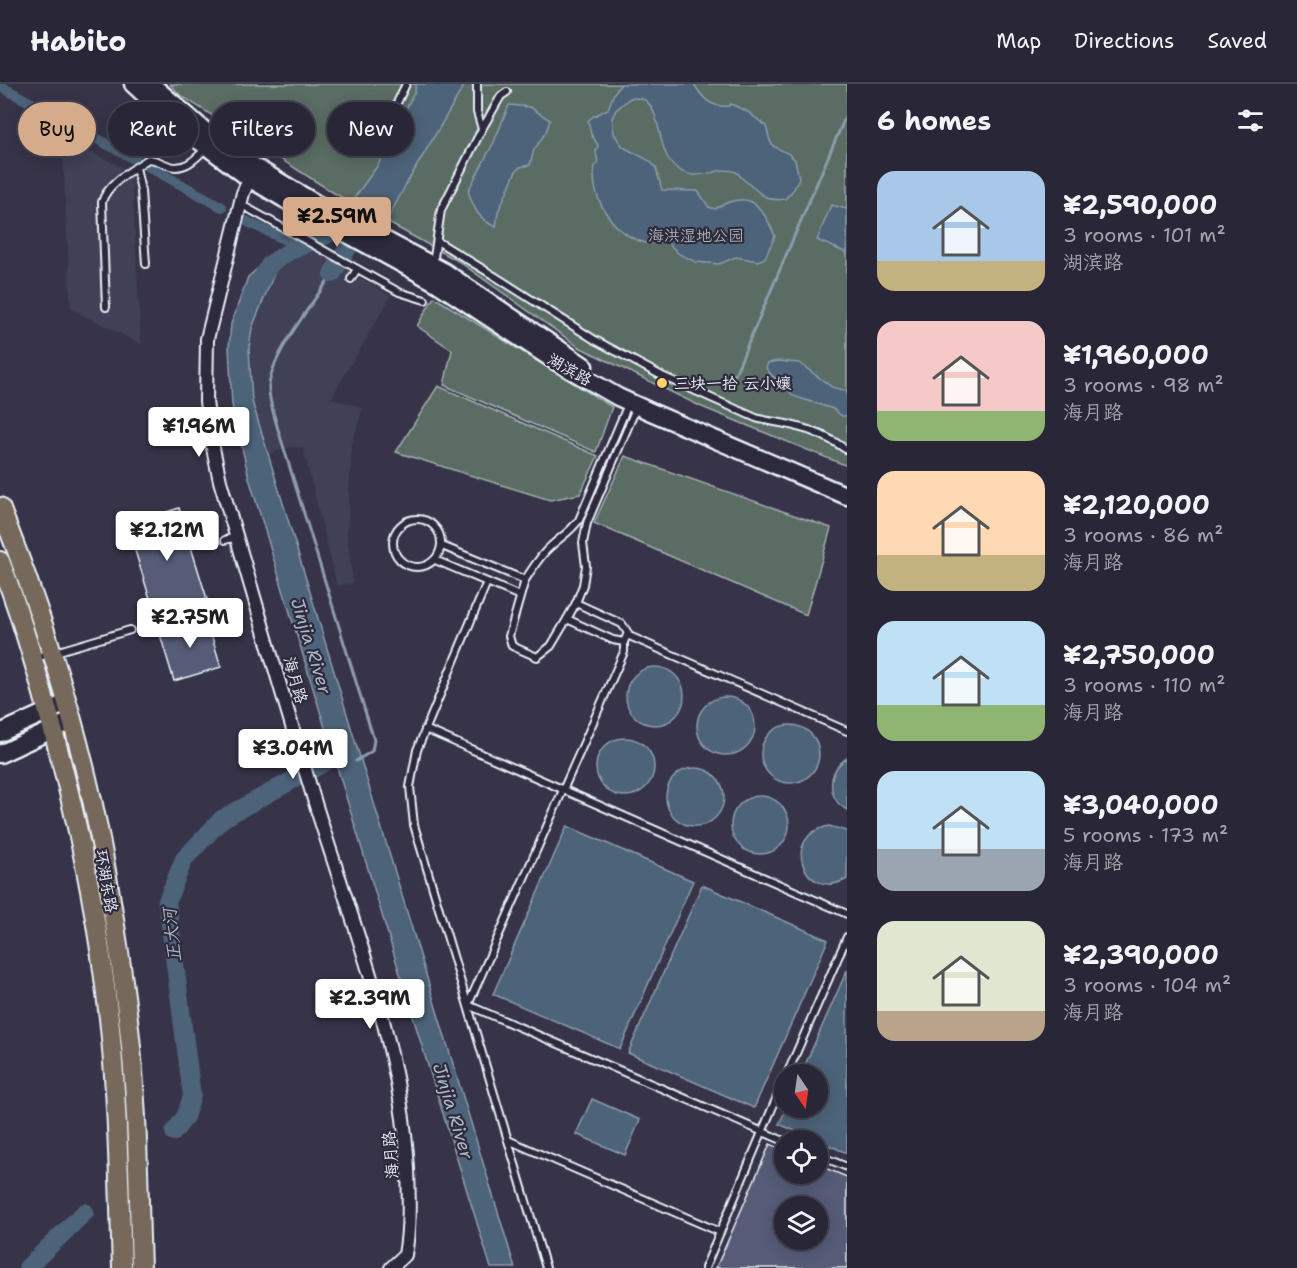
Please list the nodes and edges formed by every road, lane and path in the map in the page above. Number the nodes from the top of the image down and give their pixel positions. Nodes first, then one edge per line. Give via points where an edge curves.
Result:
1 (133, 84) edge
2 (151, 84) edge
3 (406, 84) edge
4 (477, 84) edge
5 (507, 93) dead end
6 (397, 102) edge
7 (482, 129) junction
8 (207, 147) junction
9 (136, 167) junction
10 (252, 172) junction
11 (240, 204) junction
12 (437, 241) junction
13 (385, 247) junction
14 (146, 264) dead end
15 (433, 266) junction
16 (356, 268) junction
17 (351, 279) dead end
18 (425, 300) dead end
19 (106, 307) dead end
20 (633, 404) junction
21 (847, 450) edge
22 (847, 485) edge
23 (847, 496) edge
24 (0, 507) edge
25 (442, 546) junction
26 (435, 560) junction
27 (0, 561) edge
28 (525, 580) junction
29 (487, 582) junction
30 (520, 596) junction
31 (576, 603) junction
32 (567, 619) junction
33 (130, 630) dead end
34 (626, 639) junction
35 (52, 653) junction
36 (34, 659) junction
37 (66, 703) junction
38 (48, 711) junction
39 (71, 721) junction
40 (425, 729) junction
41 (53, 730) junction
42 (847, 731) edge
43 (0, 733) edge
44 (0, 754) edge
45 (563, 790) junction
46 (847, 914) edge
47 (847, 937) edge
48 (468, 1005) junction
49 (791, 1064) edge
50 (774, 1103) edge
51 (762, 1131) junction
52 (774, 1136) edge
53 (508, 1140) junction
54 (828, 1159) edge
55 (847, 1167) edge
56 (720, 1232) junction
57 (122, 1268) edge
58 (141, 1268) edge
59 (392, 1268) edge
60 (546, 1268) edge
61 (705, 1268) edge

1 - 8 main road
2 - 10 main road
3 - 6 lane
4 - 7 lane via 477,112
5 - 7 lane via 501,96
7 - 12 lane via 441,210
8 - 9 lane via 185,165 173,167 148,159
8 - 10 main road
9 - 14 lane
9 - 19 lane via 105,194 102,202
10 - 11 street, 海月路
10 - 13 main road, 湖滨路
11 - 16 lane
11 - 59 street, 海月路 via 207,339 210,434 230,538 382,1017 401,1104 409,1218 405,1255
12 - 15 lane
12 - 21 lane via 595,340 662,376 756,418 792,425
13 - 15 main road, 湖滨路
13 - 20 main road, 湖滨路 via 555,362
15 - 22 main road, 湖滨路 via 578,363 642,397
16 - 17 lane
16 - 18 lane via 399,292
20 - 23 main road, 湖滨路
20 - 28 lane via 579,520 569,533 551,545
20 - 31 lane via 587,523 583,543 586,566
24 - 35 main road, 环湖东路
25 - 26 lane
25 - 26 lane via 438,530 425,520 409,520 396,531 395,554 406,565 422,568
25 - 28 lane
26 - 29 lane
27 - 36 main road, 环湖东路
28 - 30 lane
29 - 30 lane
29 - 40 lane
30 - 32 lane via 509,636 512,646 537,657 551,646
31 - 32 lane
31 - 34 lane via 622,624 628,633
32 - 34 lane via 613,640
33 - 35 lane
34 - 42 lane
34 - 45 lane via 624,652
35 - 36 lane
35 - 37 main road, 环湖东路
36 - 38 main road, 环湖东路
37 - 38 main road
37 - 39 main road, 环湖东路
38 - 41 main road, 环湖东路
38 - 43 main road
39 - 41 main road
39 - 58 main road, 环湖东路 via 87,778 111,900 128,1021
40 - 45 lane
40 - 48 lane via 413,769 410,805
41 - 44 main road
41 - 57 main road, 环湖东路 via 93,906 110,1026
45 - 46 lane
45 - 48 lane
47 - 49 lane
48 - 51 lane
48 - 53 lane
50 - 51 lane
51 - 52 lane
51 - 56 lane
53 - 56 lane
53 - 60 lane
54 - 55 lane
56 - 61 lane

